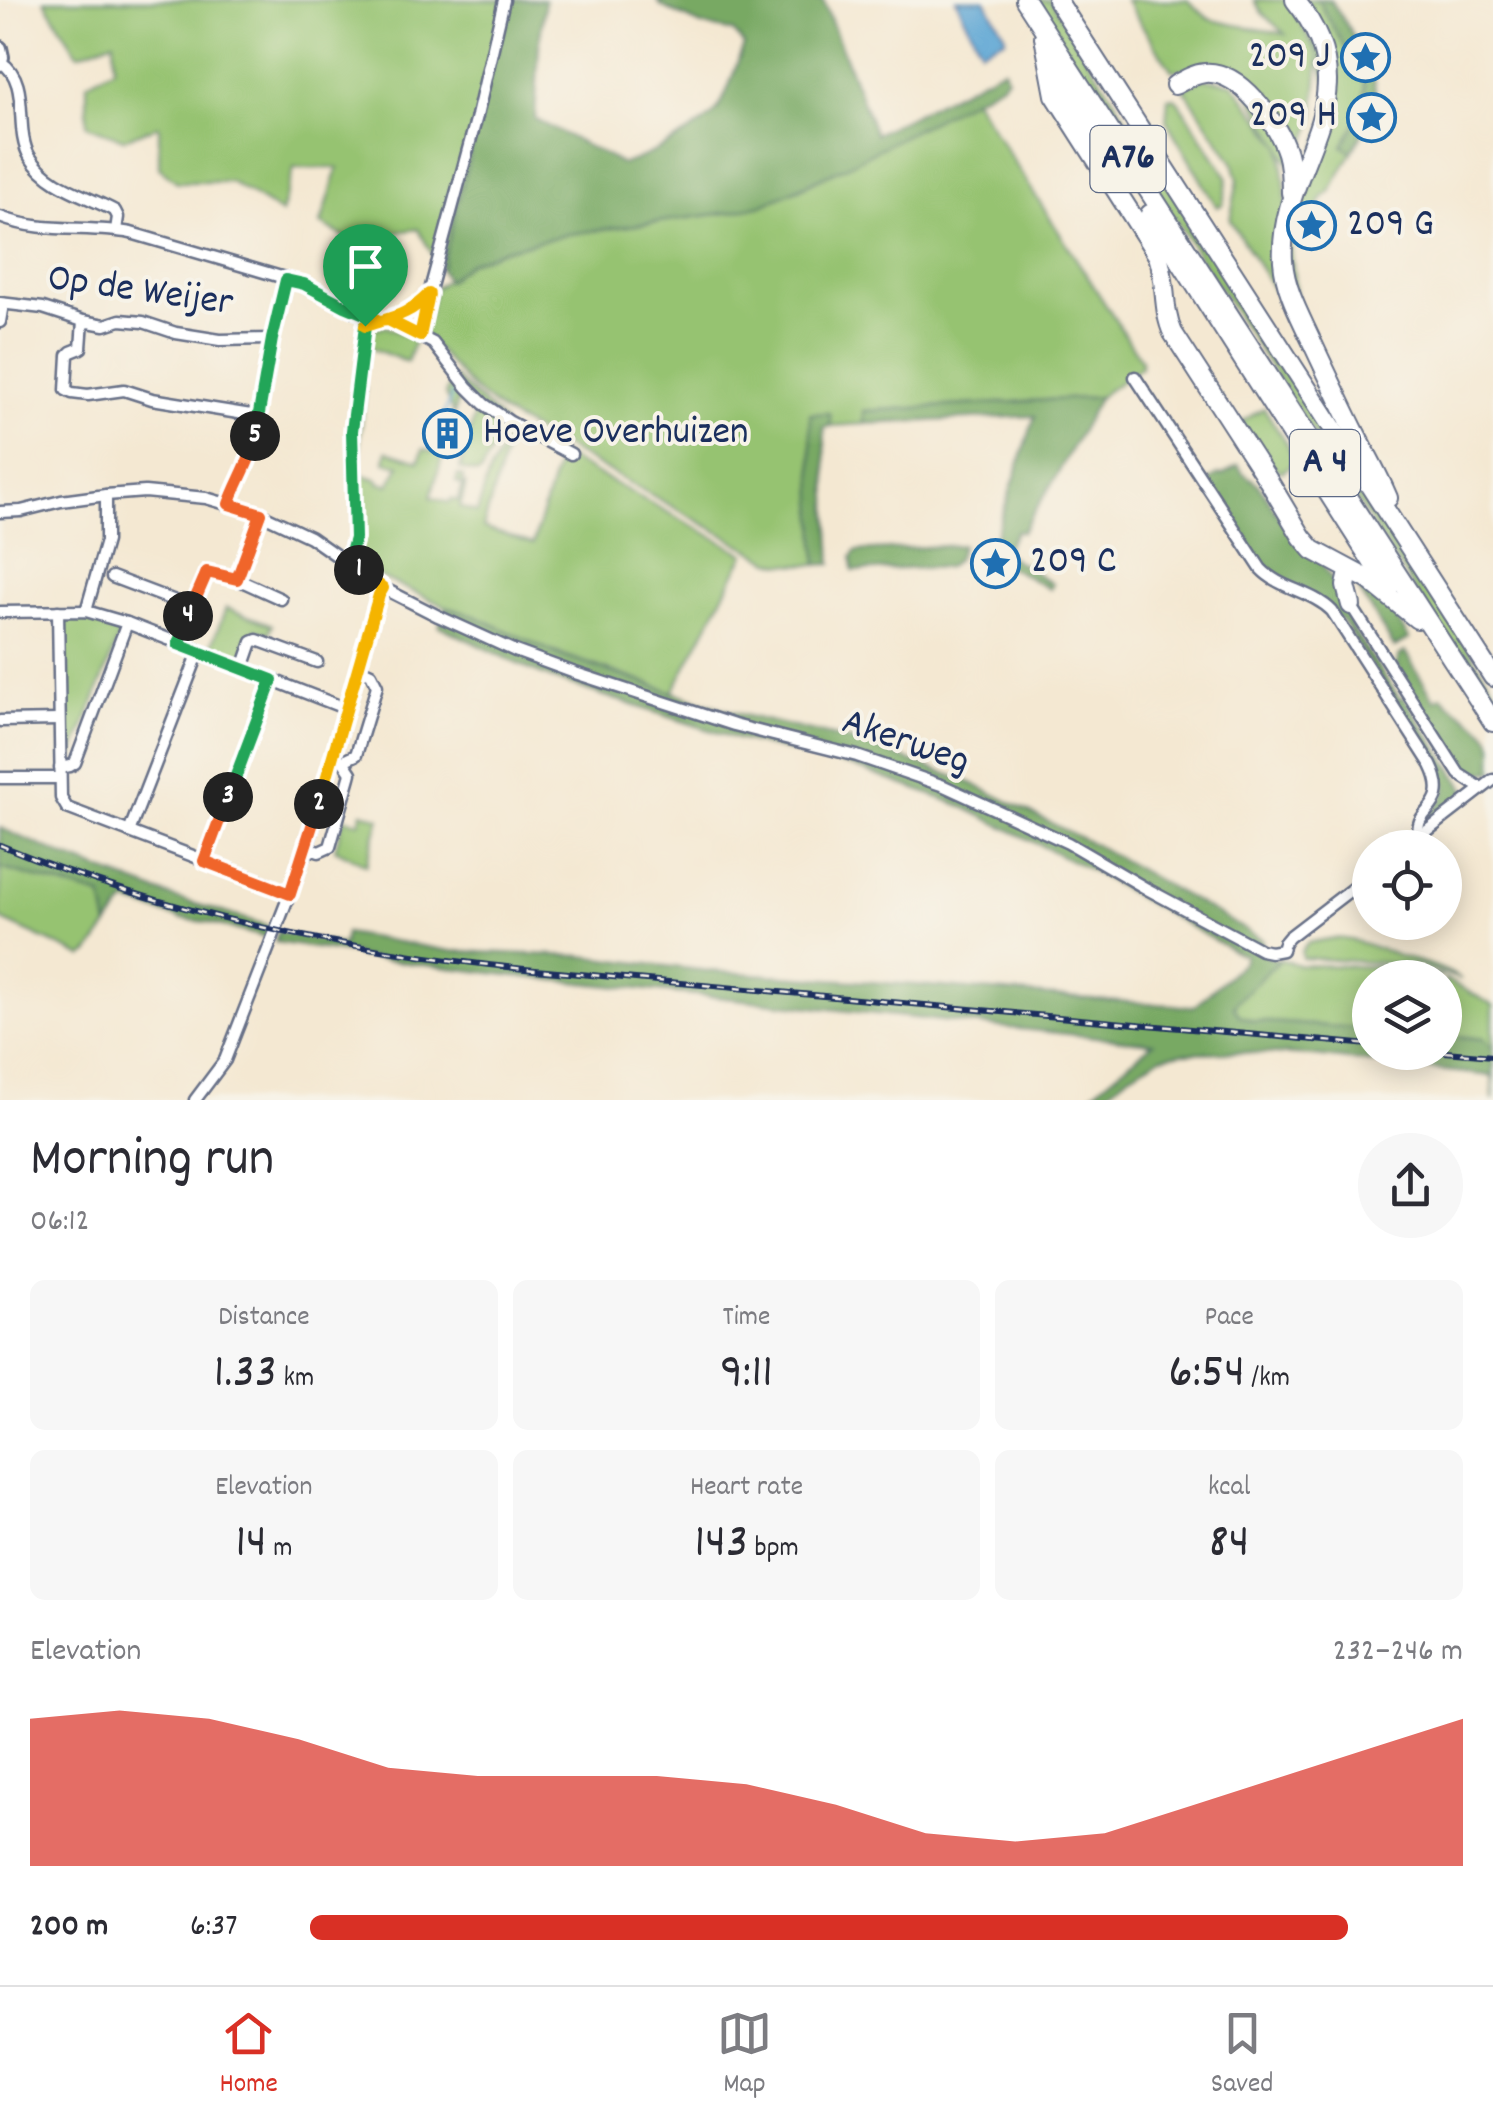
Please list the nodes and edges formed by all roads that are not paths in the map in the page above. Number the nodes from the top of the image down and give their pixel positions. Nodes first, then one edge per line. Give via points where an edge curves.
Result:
1 (504, 0) edge
2 (1025, 0) edge
3 (1057, 0) edge
4 (1295, 0) edge
5 (1042, 28) junction
6 (0, 48) edge
7 (1, 63) edge
8 (1048, 65) junction
9 (1175, 85) dead end
10 (1290, 205) junction
11 (0, 217) edge
12 (116, 230) junction
13 (1283, 246) joint
14 (1235, 277) joint
15 (286, 280) junction
16 (429, 294) junction
17 (1207, 294) junction
18 (2, 304) edge
19 (345, 306) junction
20 (383, 320) junction
21 (83, 321) junction
22 (0, 322) edge
23 (365, 326) junction
24 (420, 336) junction
25 (272, 339) junction
26 (1135, 377) dead end
27 (257, 416) junction
28 (571, 454) dead end
29 (106, 494) junction
30 (229, 504) junction
31 (0, 512) edge
32 (261, 514) junction
33 (1408, 544) junction
34 (345, 560) junction
35 (1354, 573) junction
36 (112, 577) dead end
37 (237, 579) junction
38 (383, 588) junction
39 (281, 598) dead end
40 (1396, 600) junction
41 (1351, 605) joint
42 (192, 607) junction
43 (58, 610) junction
44 (86, 611) junction
45 (0, 612) edge
46 (128, 623) junction
47 (1436, 636) junction
48 (178, 644) junction
49 (198, 652) junction
50 (317, 662) dead end
51 (242, 668) junction
52 (358, 668) junction
53 (1493, 677) edge
54 (272, 680) junction
55 (347, 709) junction
56 (0, 720) edge
57 (59, 720) junction
58 (1493, 722) edge
59 (338, 759) junction
60 (60, 773) junction
61 (0, 778) edge
62 (1493, 780) edge
63 (1481, 788) junction
64 (1418, 830) edge
65 (1428, 830) edge
66 (129, 832) junction
67 (306, 848) junction
68 (204, 861) junction
69 (1352, 889) edge
70 (290, 894) junction
71 (196, 1100) edge

1 - 16 street
2 - 5 highway, A76
3 - 14 highway, A76
4 - 10 highway, A76 via 1314,28 1327,77 1318,135
5 - 8 highway, A76
5 - 17 highway, A76
6 - 7 street
7 - 12 street via 14,78 30,158 44,174 115,211
8 - 17 highway, A76
8 - 35 highway, A76 via 1054,95 1158,256 1168,322 1182,348 1302,537
9 - 10 highway, A76 via 1210,73 1244,88 1284,143
10 - 13 highway, A76
11 - 12 street via 30,227
12 - 15 street
13 - 33 highway, A 4 via 1298,312
14 - 33 highway, A 4
15 - 19 street
15 - 25 street
16 - 20 street
16 - 24 street
17 - 40 highway
17 - 47 highway, A 4
18 - 21 street, Op de Weijer
18 - 22 street
19 - 20 street
19 - 23 street
20 - 23 street
20 - 24 street
21 - 25 street, Op de Weijer via 143,322 220,340
21 - 27 street via 81,348 68,355 66,390 124,390
23 - 34 street via 352,431 355,538
24 - 28 street via 484,404
25 - 27 street
26 - 64 street via 1261,568 1332,611 1431,765 1438,794
27 - 30 street via 255,442
29 - 30 street, Akerweg via 163,493
29 - 31 street, Akerweg
29 - 44 street via 106,541
30 - 32 street, Akerweg
32 - 34 street, Akerweg
32 - 37 street
33 - 53 highway, A 4
34 - 38 street, Akerweg
35 - 40 highway
35 - 41 highway via 1346,586
36 - 42 street
37 - 39 street
37 - 42 street via 207,572
38 - 52 street
38 - 69 street, Akerweg via 557,667 944,786 1068,842 1260,950 1282,950 1289,937
40 - 47 highway, A 4
41 - 63 street via 1459,774
42 - 48 street
43 - 44 street
43 - 45 street
43 - 57 street
44 - 46 street
46 - 48 street
46 - 60 street via 74,763
47 - 58 highway, A 4
48 - 49 street
49 - 51 street
49 - 66 street
50 - 51 street via 256,640
51 - 54 street
52 - 55 street
52 - 59 street via 376,686 356,755
54 - 55 street
54 - 68 street
55 - 59 street
56 - 57 street
57 - 60 street
59 - 67 street
59 - 67 street via 350,778 330,847
60 - 61 street
60 - 66 street via 67,808
62 - 63 street
63 - 65 street
66 - 68 street
67 - 70 street
68 - 70 street
70 - 71 street via 221,1067

